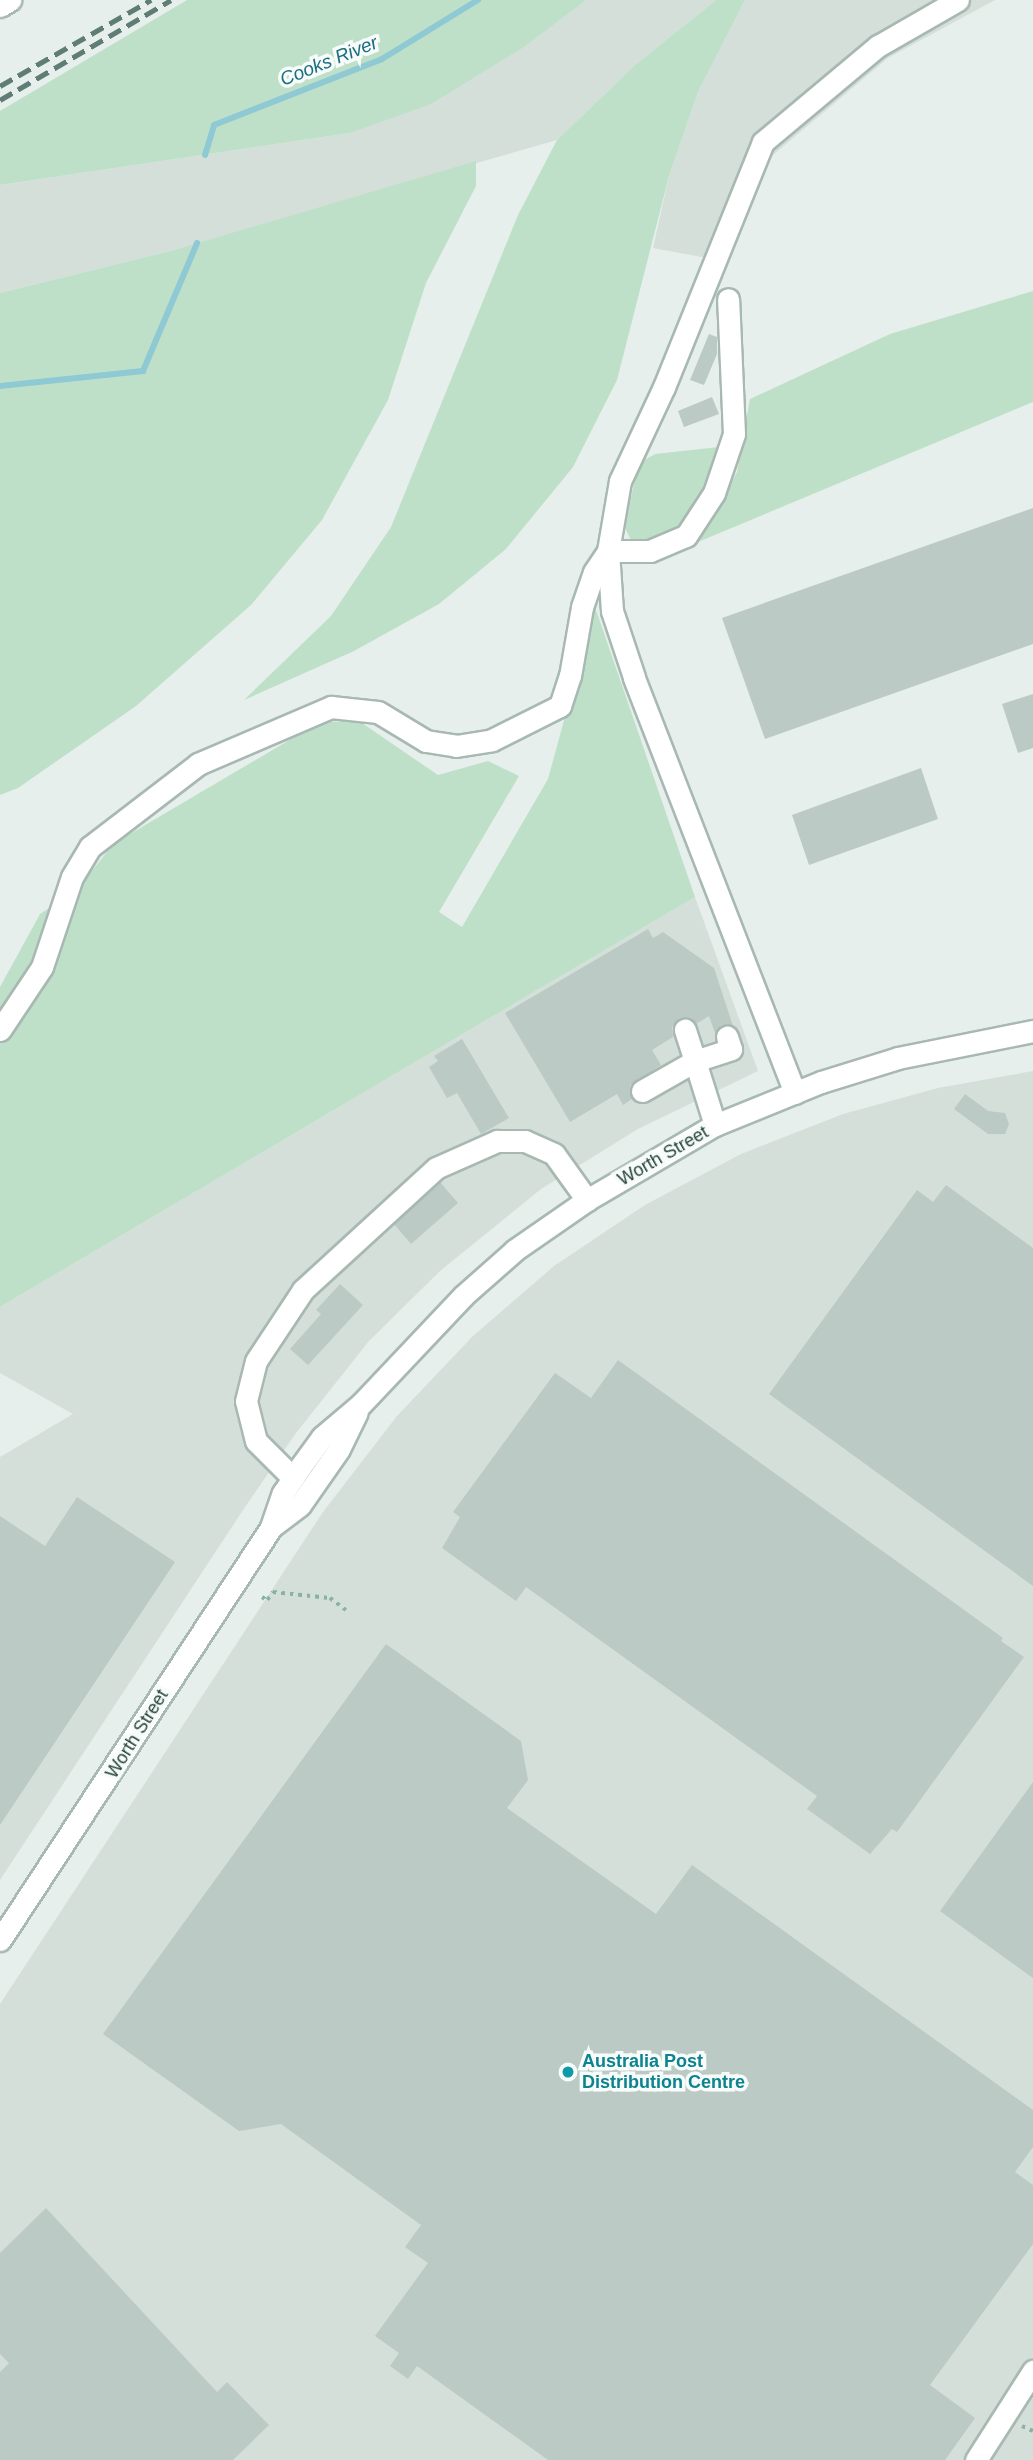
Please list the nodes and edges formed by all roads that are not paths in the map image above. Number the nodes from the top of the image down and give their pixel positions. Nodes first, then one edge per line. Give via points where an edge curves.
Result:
1 (10, 0) edge
2 (958, 0) edge
3 (0, 6) edge
4 (728, 299) dead end
5 (608, 551) junction
6 (0, 1030) edge
7 (685, 1030) dead end
8 (1033, 1031) edge
9 (727, 1037) dead end
10 (695, 1061) junction
11 (642, 1091) dead end
12 (795, 1093) junction
13 (715, 1125) junction
14 (587, 1200) junction
15 (361, 1404) junction
16 (293, 1478) junction
17 (271, 1527) junction
18 (0, 1939) edge
19 (1033, 2371) edge
20 (976, 2460) edge

1 - 3 street
2 - 5 street via 878,46 763,142 664,387 620,481
4 - 5 street via 734,434 714,493 686,536 649,551
5 - 6 street via 593,572 582,607 565,694 550,713 492,740 456,746 426,741 378,712 331,707 198,764 90,847 72,877 42,967
5 - 12 street via 612,611 634,677
7 - 10 street
8 - 12 street, Worth Street via 898,1058
9 - 10 street via 731,1049
10 - 11 street
10 - 13 street
12 - 13 street, Worth Street
13 - 14 street, Worth Street
14 - 15 street, Worth Street via 515,1250 463,1296
14 - 16 street via 554,1154 525,1141 497,1141 436,1168 303,1290 256,1361 246,1401 256,1441
15 - 16 street, Worth Street via 322,1437
15 - 17 street, Worth Street via 339,1449 300,1505
16 - 17 street, Worth Street via 282,1493
17 - 18 street, Worth Street
19 - 20 street

